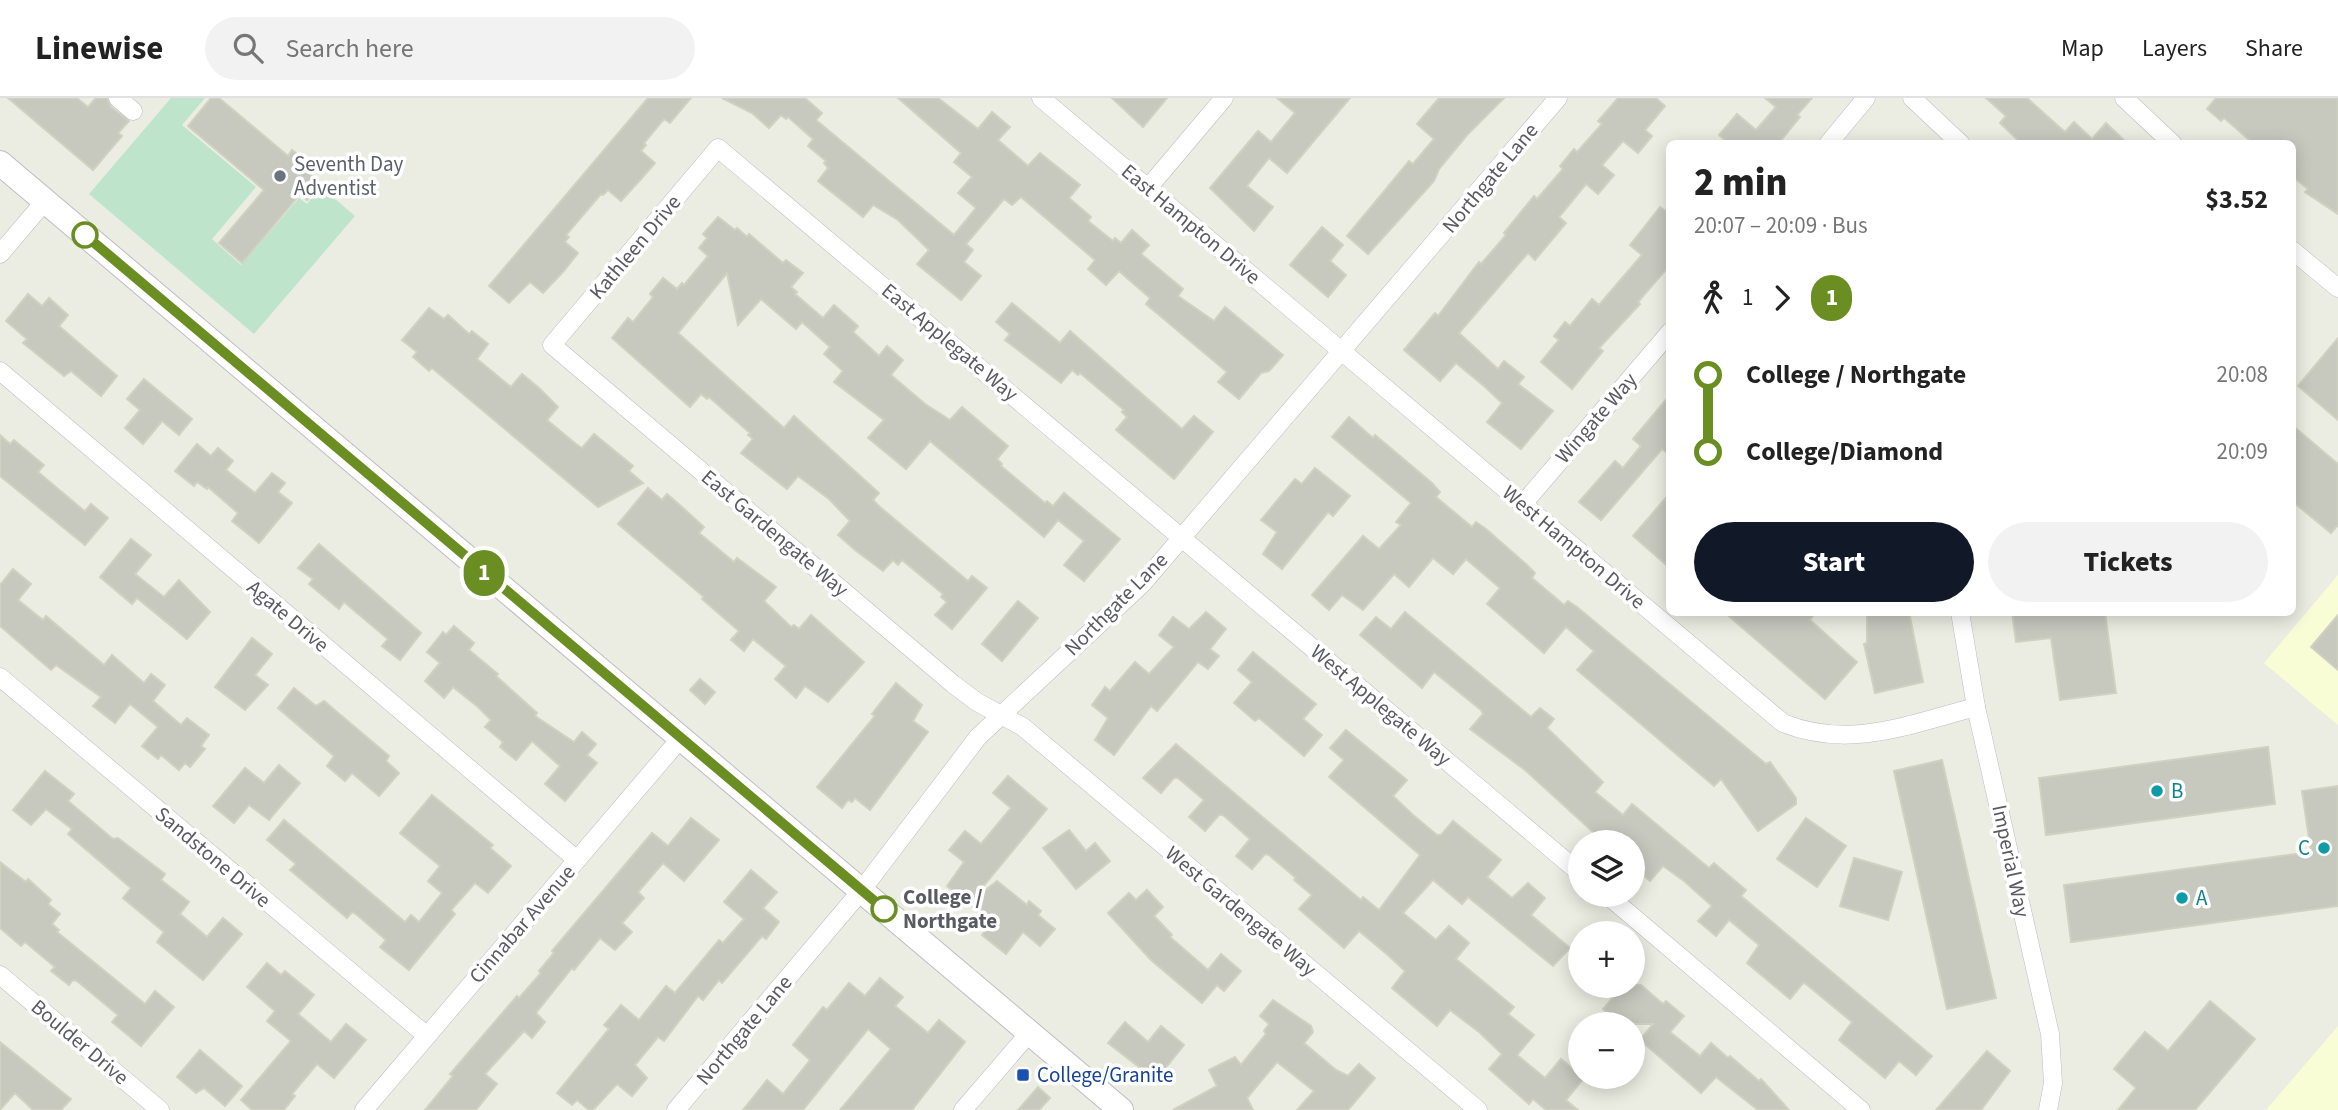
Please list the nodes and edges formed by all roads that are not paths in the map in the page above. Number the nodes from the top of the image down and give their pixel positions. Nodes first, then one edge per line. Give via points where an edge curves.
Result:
1 (118, 98) edge
2 (1041, 98) edge
3 (1224, 98) edge
4 (1558, 98) edge
5 (1866, 98) edge
6 (1912, 98) edge
7 (2124, 98) edge
8 (133, 111) dead end
9 (1831, 140) edge
10 (1957, 140) edge
11 (2169, 140) edge
12 (718, 148) joint
13 (0, 163) edge
14 (1148, 188) junction
15 (45, 201) junction
16 (2296, 253) edge
17 (0, 254) edge
18 (2338, 288) edge
19 (1666, 337) edge
20 (552, 345) joint
21 (1341, 350) junction
22 (0, 371) edge
23 (1523, 504) junction
24 (1183, 536) junction
25 (1961, 616) edge
26 (0, 677) edge
27 (1976, 707) junction
28 (1001, 716) junction
29 (680, 739) junction
30 (577, 860) junction
31 (1568, 863) edge
32 (861, 891) junction
33 (1621, 907) edge
34 (0, 975) edge
35 (1030, 1032) junction
36 (427, 1036) junction
37 (160, 1110) edge
38 (364, 1110) edge
39 (676, 1110) edge
40 (963, 1110) edge
41 (1121, 1110) edge
42 (1478, 1110) edge
43 (1861, 1110) edge
44 (2048, 1110) edge

1 - 8 street
2 - 14 street, East Hampton Drive
3 - 14 street
4 - 21 street, Northgate Lane
5 - 9 street
6 - 10 street
7 - 11 street
12 - 20 street, Kathleen Drive
12 - 24 street, East Applegate Way
13 - 15 main road
14 - 21 street, East Hampton Drive
15 - 17 street
15 - 29 main road
16 - 18 street
19 - 23 street, Wingate Way
20 - 28 street, East Gardengate Way via 953,684
21 - 23 street, West Hampton Drive
21 - 24 street, Northgate Lane
22 - 30 street, Agate Drive
23 - 27 street, West Hampton Drive via 1783,723 1810,734 1844,737
24 - 28 street, Northgate Lane via 1142,584
24 - 31 street, West Applegate Way
25 - 27 street, Imperial Way
26 - 36 street, Sandstone Drive
27 - 44 street, Imperial Way via 2050,1034 2053,1083
28 - 32 street, Northgate Lane via 978,737
28 - 42 street, West Gardengate Way via 1023,727
29 - 30 street, Cinnabar Avenue
29 - 32 main road
30 - 36 street, Cinnabar Avenue
32 - 35 main road
32 - 39 street, Northgate Lane
33 - 43 street
34 - 37 street, Boulder Drive
35 - 40 street
35 - 41 main road
36 - 38 street, Cinnabar Avenue

